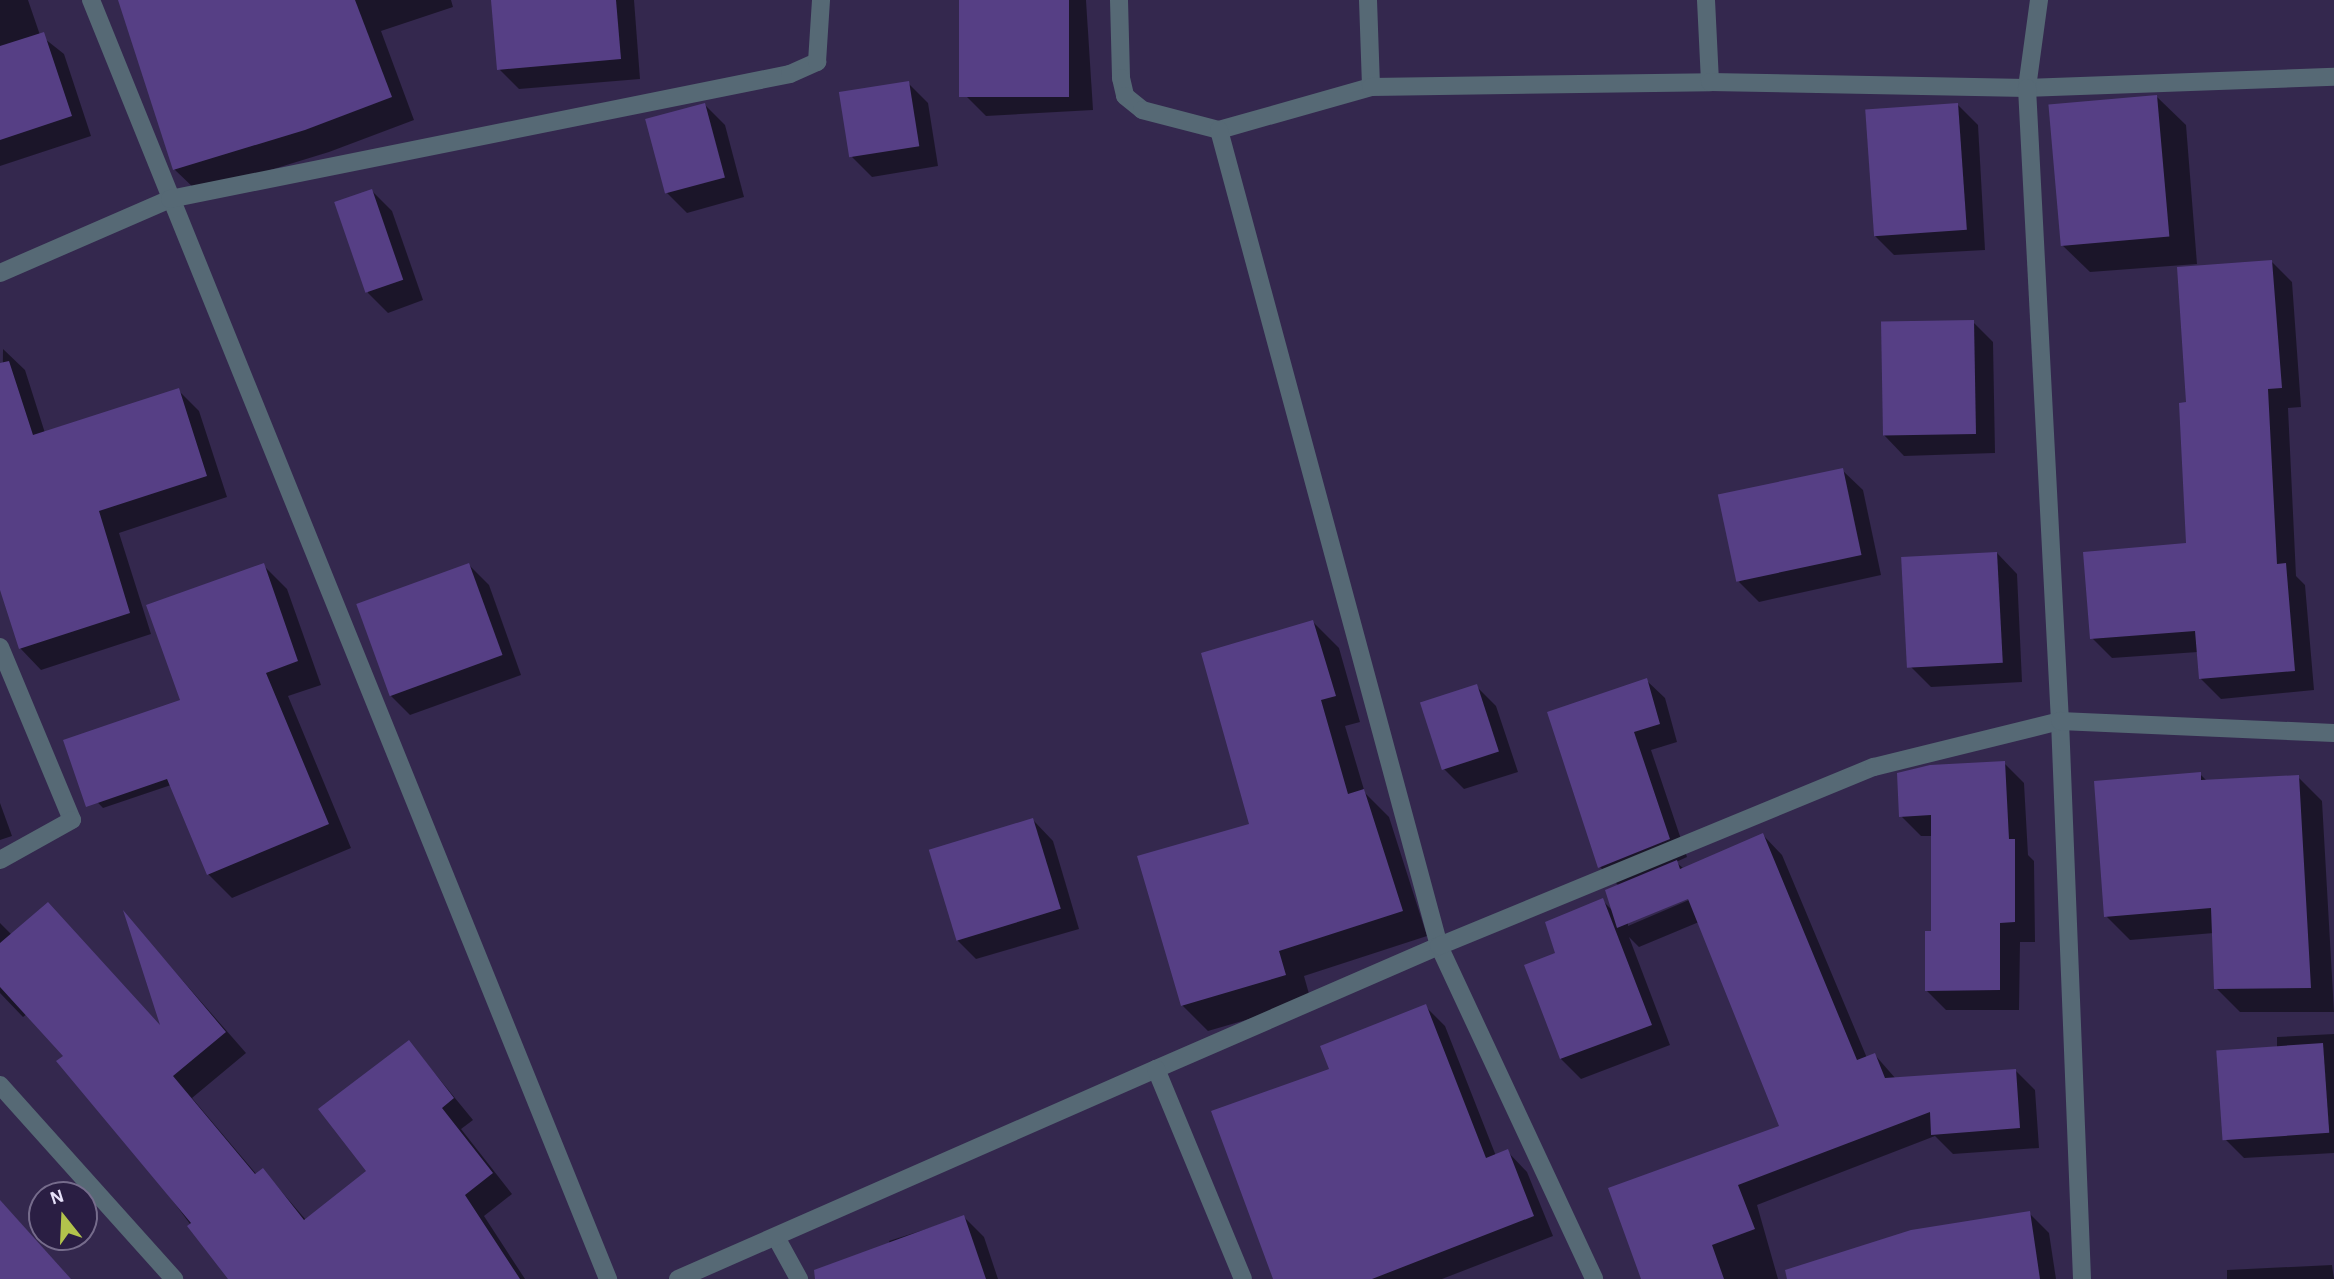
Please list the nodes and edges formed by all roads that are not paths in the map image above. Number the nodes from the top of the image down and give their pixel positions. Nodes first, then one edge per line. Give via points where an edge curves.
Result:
1 (91, 0) edge
2 (821, 0) edge
3 (1119, 0) edge
4 (1368, 0) edge
5 (1706, 0) edge
6 (2039, 0) edge
7 (2334, 77) edge
8 (1710, 82) junction
9 (1371, 87) junction
10 (2027, 88) junction
11 (1219, 130) junction
12 (170, 199) junction
13 (0, 273) edge
14 (0, 647) edge
15 (2060, 721) junction
16 (2334, 733) edge
17 (0, 860) edge
18 (1439, 946) junction
19 (1156, 1069) junction
20 (0, 1085) edge
21 (777, 1239) junction
22 (174, 1279) edge
23 (608, 1279) edge
24 (678, 1279) edge
25 (799, 1279) edge
26 (1242, 1279) edge
27 (1594, 1279) edge
28 (2082, 1279) edge

1 - 12 street
2 - 12 street via 817,62 790,74
3 - 11 street via 1125,96 1142,110
4 - 9 street
5 - 8 street
6 - 10 street
7 - 10 street
8 - 9 street
8 - 10 street
9 - 11 street
10 - 15 street
11 - 18 street
12 - 13 street
12 - 23 street
14 - 17 street via 72,820
15 - 16 street
15 - 18 street via 1874,767
15 - 28 street
18 - 19 street
18 - 27 street
19 - 21 street
19 - 26 street
20 - 22 street
21 - 24 street
21 - 25 street

